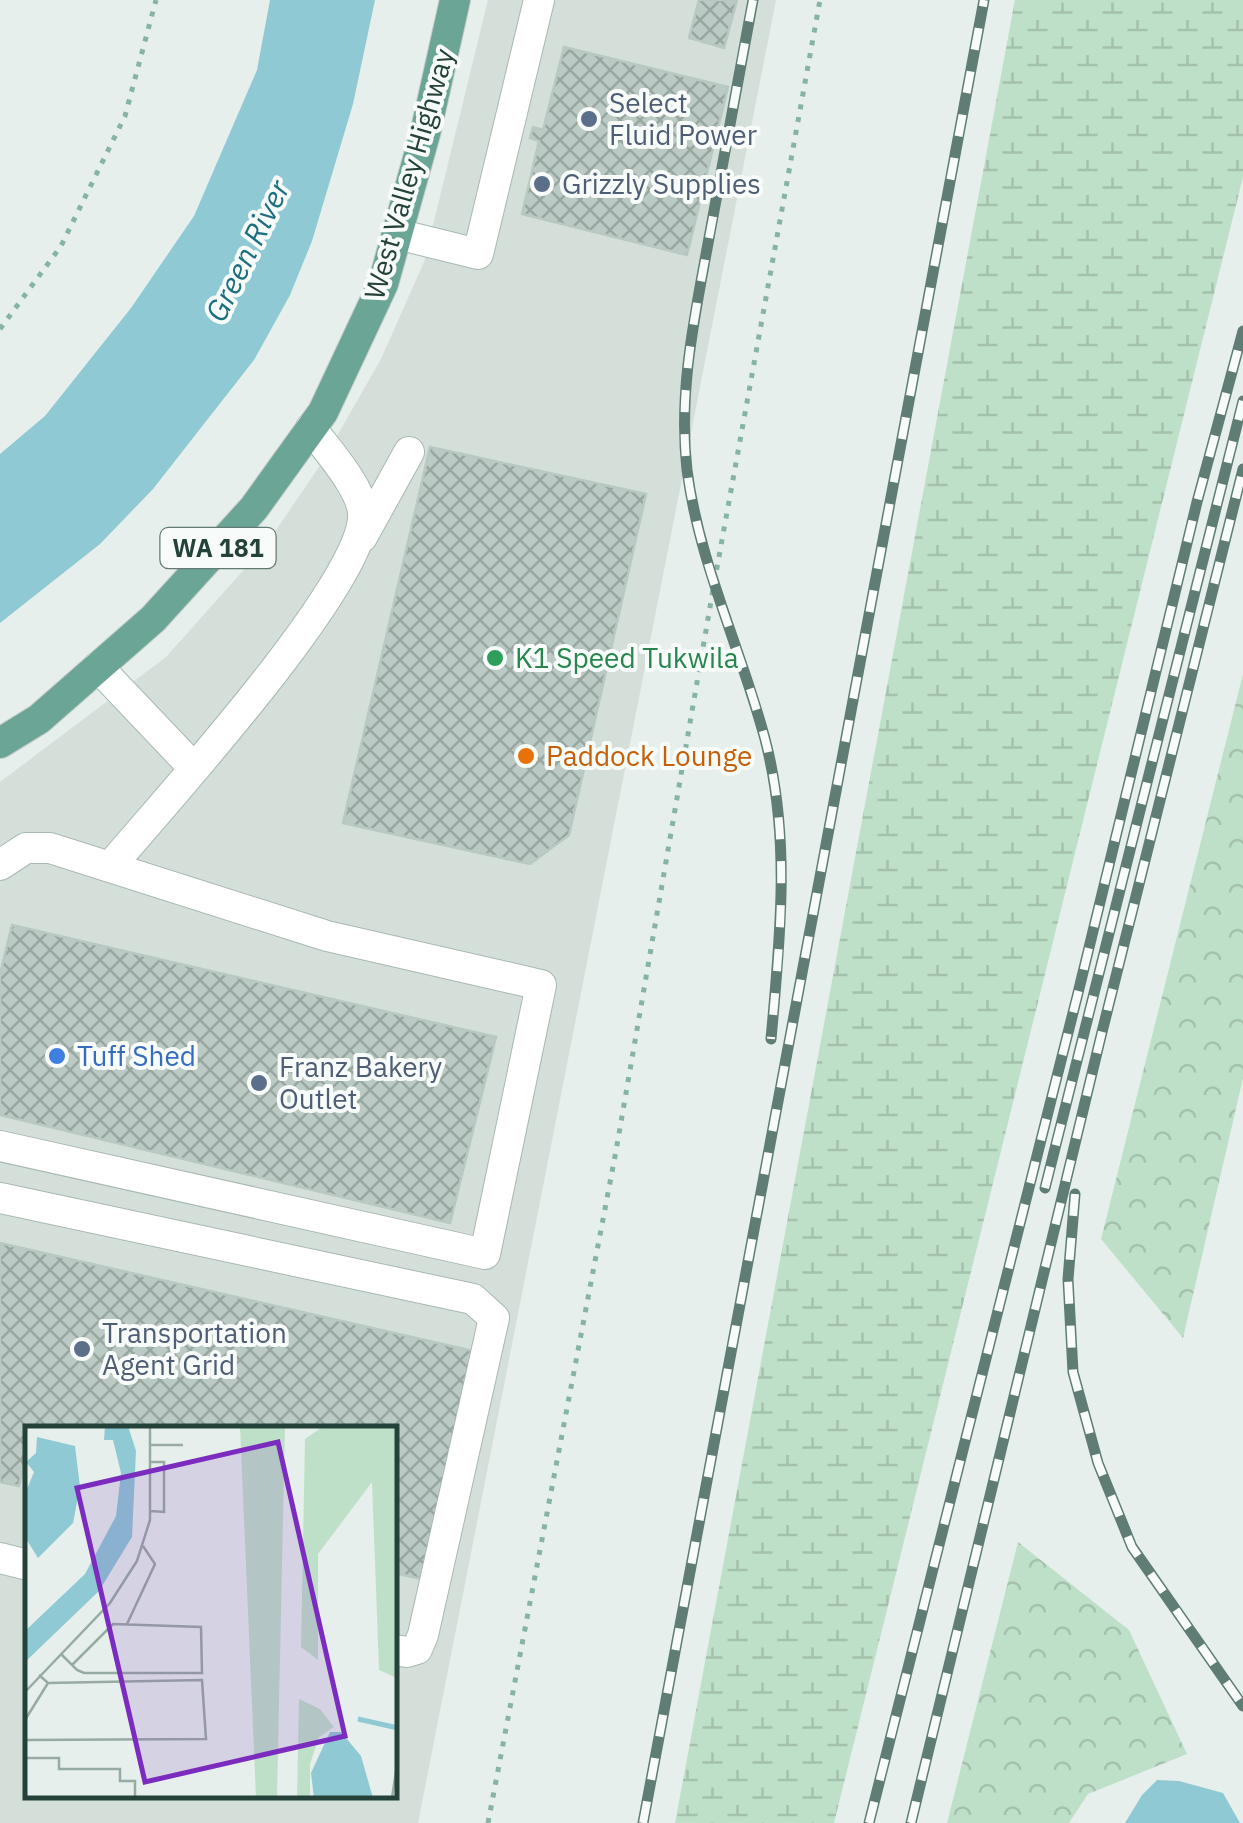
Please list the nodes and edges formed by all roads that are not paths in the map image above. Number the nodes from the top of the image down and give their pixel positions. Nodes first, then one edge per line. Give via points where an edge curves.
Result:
1 (454, 0) edge
2 (538, 0) edge
3 (397, 234) junction
4 (312, 428) junction
5 (409, 452) dead end
6 (356, 548) junction
7 (98, 667) junction
8 (0, 743) edge
9 (194, 767) junction
10 (0, 863) edge
11 (110, 867) junction
12 (0, 1146) edge
13 (0, 1198) edge
14 (0, 1558) edge
15 (25, 1564) edge
16 (398, 1650) edge

1 - 3 main road, West Valley Highway / WA 181
2 - 3 lane via 478,254
3 - 4 main road, West Valley Highway / WA 181 via 383,284
4 - 6 lane via 359,496 364,515
4 - 7 main road, West Valley Highway / WA 181 via 254,508 153,619
5 - 6 lane
6 - 9 lane via 274,671
7 - 8 main road, West Valley Highway / WA 181
7 - 9 lane
9 - 11 lane
10 - 11 lane via 26,848 50,848
11 - 12 lane via 327,936 541,985 485,1254
13 - 16 lane via 473,1299 494,1318 423,1635 417,1649
14 - 15 lane

